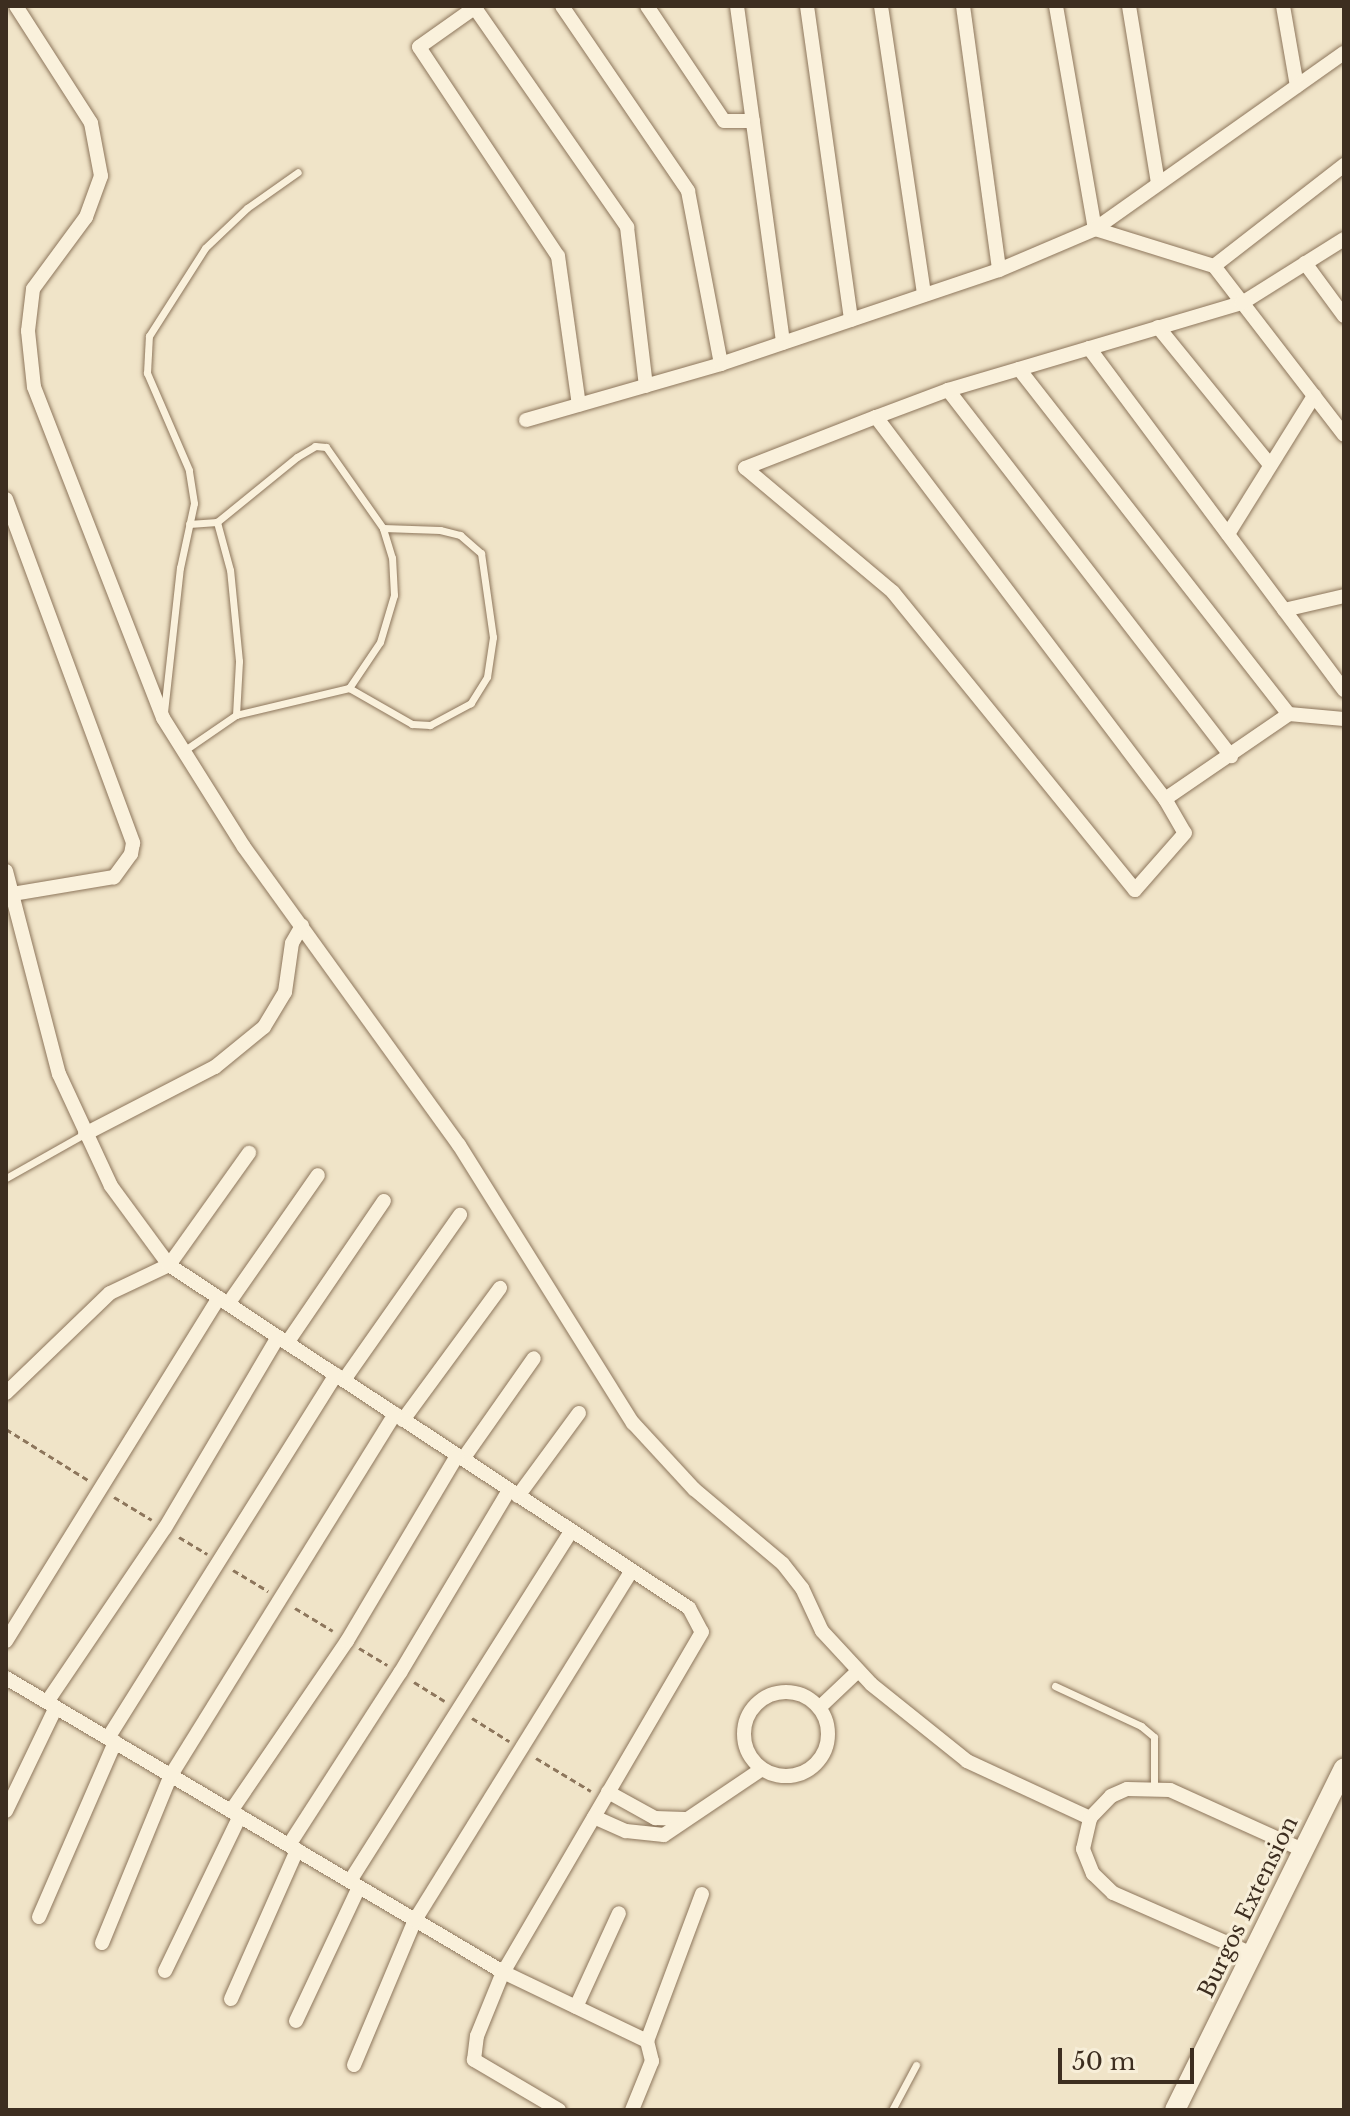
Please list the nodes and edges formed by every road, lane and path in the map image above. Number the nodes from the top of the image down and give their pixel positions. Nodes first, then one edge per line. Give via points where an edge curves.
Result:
1 (16, 6) edge
2 (562, 6) edge
3 (647, 6) edge
4 (737, 6) edge
5 (807, 6) edge
6 (881, 6) edge
7 (963, 6) edge
8 (1056, 6) edge
9 (1129, 6) edge
10 (1283, 6) edge
11 (476, 7) edge
12 (1344, 53) edge
13 (1297, 86) junction
14 (753, 121) junction
15 (1344, 165) edge
16 (298, 172) dead end
17 (1158, 184) junction
18 (1095, 229) junction
19 (1344, 239) edge
20 (1305, 263) junction
21 (1214, 266) junction
22 (999, 270) junction
23 (924, 295) junction
24 (1242, 303) junction
25 (1344, 316) edge
26 (851, 320) junction
27 (1158, 327) junction
28 (783, 343) junction
29 (1089, 348) junction
30 (721, 364) junction
31 (1019, 369) junction
32 (646, 386) junction
33 (948, 390) junction
34 (1314, 396) junction
35 (579, 405) junction
36 (876, 417) junction
37 (526, 420) dead end
38 (1344, 435) edge
39 (1270, 465) junction
40 (6, 499) edge
41 (217, 522) junction
42 (189, 524) junction
43 (383, 528) junction
44 (1228, 534) junction
45 (1344, 596) edge
46 (1284, 610) junction
47 (349, 688) junction
48 (1344, 690) edge
49 (1289, 714) junction
50 (236, 715) junction
51 (163, 718) junction
52 (1344, 719) edge
53 (185, 750) junction
54 (1231, 756) junction
55 (1165, 799) junction
56 (6, 871) edge
57 (8, 895) edge
58 (302, 926) junction
59 (85, 1134) junction
60 (249, 1153) dead end
61 (318, 1175) dead end
62 (6, 1178) edge
63 (384, 1201) dead end
64 (460, 1215) dead end
65 (169, 1265) junction
66 (500, 1288) dead end
67 (223, 1301) junction
68 (283, 1340) junction
69 (534, 1358) dead end
70 (340, 1378) junction
71 (6, 1393) edge
72 (579, 1413) dead end
73 (399, 1417) junction
74 (6, 1429) edge
75 (460, 1458) junction
76 (103, 1489) junction
77 (514, 1493) junction
78 (165, 1528) junction
79 (571, 1531) junction
80 (221, 1562) junction
81 (631, 1571) junction
82 (284, 1601) junction
83 (6, 1641) edge
84 (347, 1641) junction
85 (858, 1671) junction
86 (400, 1673) junction
87 (6, 1678) edge
88 (1055, 1686) dead end
89 (51, 1705) junction
90 (820, 1707) junction
91 (461, 1711) junction
92 (111, 1740) junction
93 (523, 1749) junction
94 (1344, 1768) edge
95 (762, 1769) junction
96 (171, 1775) junction
97 (1154, 1789) junction
98 (606, 1796) junction
99 (6, 1811) edge
100 (235, 1813) junction
101 (594, 1817) junction
102 (1090, 1818) junction
103 (685, 1819) junction
104 (293, 1847) junction
105 (1303, 1850) junction
106 (354, 1884) junction
107 (702, 1894) dead end
108 (619, 1913) dead end
109 (39, 1917) dead end
110 (415, 1920) junction
111 (102, 1943) dead end
112 (1252, 1954) junction
113 (165, 1971) dead end
114 (503, 1972) junction
115 (231, 1999) dead end
116 (576, 2007) junction
117 (296, 2021) dead end
118 (647, 2041) junction
119 (354, 2065) dead end
120 (916, 2065) dead end
121 (559, 2110) edge
122 (632, 2110) edge
123 (892, 2110) edge
124 (1175, 2110) edge

1 - 51 street via 91,123 101,176 86,217 33,289 28,331 34,387
2 - 30 street via 688,191
3 - 14 street via 724,121
4 - 14 street
5 - 26 street
6 - 23 street
7 - 22 street
8 - 18 street
9 - 17 street
10 - 13 street
11 - 32 street via 627,227
11 - 35 street via 419,47 558,256
12 - 13 street
13 - 17 street
14 - 28 street
15 - 21 street
16 - 42 lane via 247,208 205,248 149,336 147,373 189,470 194,503
17 - 18 street
18 - 21 street
18 - 22 street
19 - 20 street
20 - 24 street
20 - 25 street
21 - 24 street
22 - 23 street
23 - 26 street
24 - 27 street
24 - 34 street
26 - 28 street
27 - 29 street
27 - 39 street
28 - 30 street
29 - 31 street
29 - 44 street
30 - 32 street
31 - 33 street
31 - 49 street
32 - 35 street
33 - 36 street
33 - 54 street
34 - 38 street
34 - 39 street
35 - 37 street
36 - 55 street
36 - 55 street via 745,468 893,592 1135,890 1185,833
39 - 44 street
40 - 57 street via 133,843 114,877
41 - 42 lane
41 - 43 lane via 315,446 335,455
41 - 50 lane via 230,570 239,661
42 - 51 lane
43 - 47 lane via 392,558 394,595 380,642
43 - 47 lane via 460,535 481,553 493,637 487,677 471,703 430,725 412,724
44 - 46 street
45 - 46 street
46 - 48 street
47 - 50 lane
49 - 52 street
49 - 54 street
50 - 53 lane
51 - 53 street
53 - 58 street
54 - 55 street
56 - 57 street
57 - 59 street via 47,1036
58 - 59 street via 292,943 285,992 264,1027 215,1067
58 - 85 street via 459,1145 615,1399 694,1489 783,1564 802,1588 822,1631
59 - 62 lane
59 - 65 street via 129,1214
60 - 65 street
61 - 67 street
63 - 68 street
64 - 70 street
65 - 67 street
65 - 71 street via 110,1293
66 - 73 street
67 - 68 street
67 - 76 street
68 - 70 street
68 - 78 street
69 - 75 street
70 - 73 street
70 - 80 street
72 - 77 street
73 - 75 street
73 - 82 street
74 - 76 path
75 - 77 street
75 - 84 street
76 - 78 path
76 - 83 street
77 - 79 street
77 - 86 street
78 - 80 path
78 - 89 street
79 - 81 street
79 - 91 street
80 - 82 path
80 - 92 street
81 - 93 street
81 - 98 street via 689,1608 702,1632
82 - 84 path
82 - 96 street
84 - 86 path
84 - 100 street
85 - 90 street
85 - 102 street via 967,1761
86 - 91 path
86 - 104 street
87 - 89 street
88 - 97 lane via 1154,1737
89 - 92 street
89 - 99 street
90 - 95 street via 829,1740 817,1764 797,1776
90 - 95 street via 802,1694 784,1691 754,1706 743,1733 747,1750
91 - 93 path
91 - 106 street
92 - 96 street
92 - 109 street
93 - 98 path
93 - 110 street
94 - 105 main road, Burgos Extension
95 - 103 street
96 - 100 street
96 - 111 street
97 - 102 street via 1127,1789 1111,1796
97 - 105 street via 1170,1790
98 - 101 street
98 - 103 street via 655,1818
100 - 104 street
100 - 113 street
101 - 103 street via 646,1835 664,1835
101 - 114 street
102 - 112 street via 1083,1849 1093,1874 1113,1893
104 - 106 street
104 - 115 street
105 - 112 main road, Burgos Extension
106 - 110 street
106 - 117 street
107 - 118 street
108 - 116 street
110 - 114 street
110 - 119 street
112 - 124 main road, Burgos Extension
114 - 116 street
114 - 121 street via 477,2036 474,2060
116 - 118 street
118 - 122 street via 652,2061
120 - 123 lane

